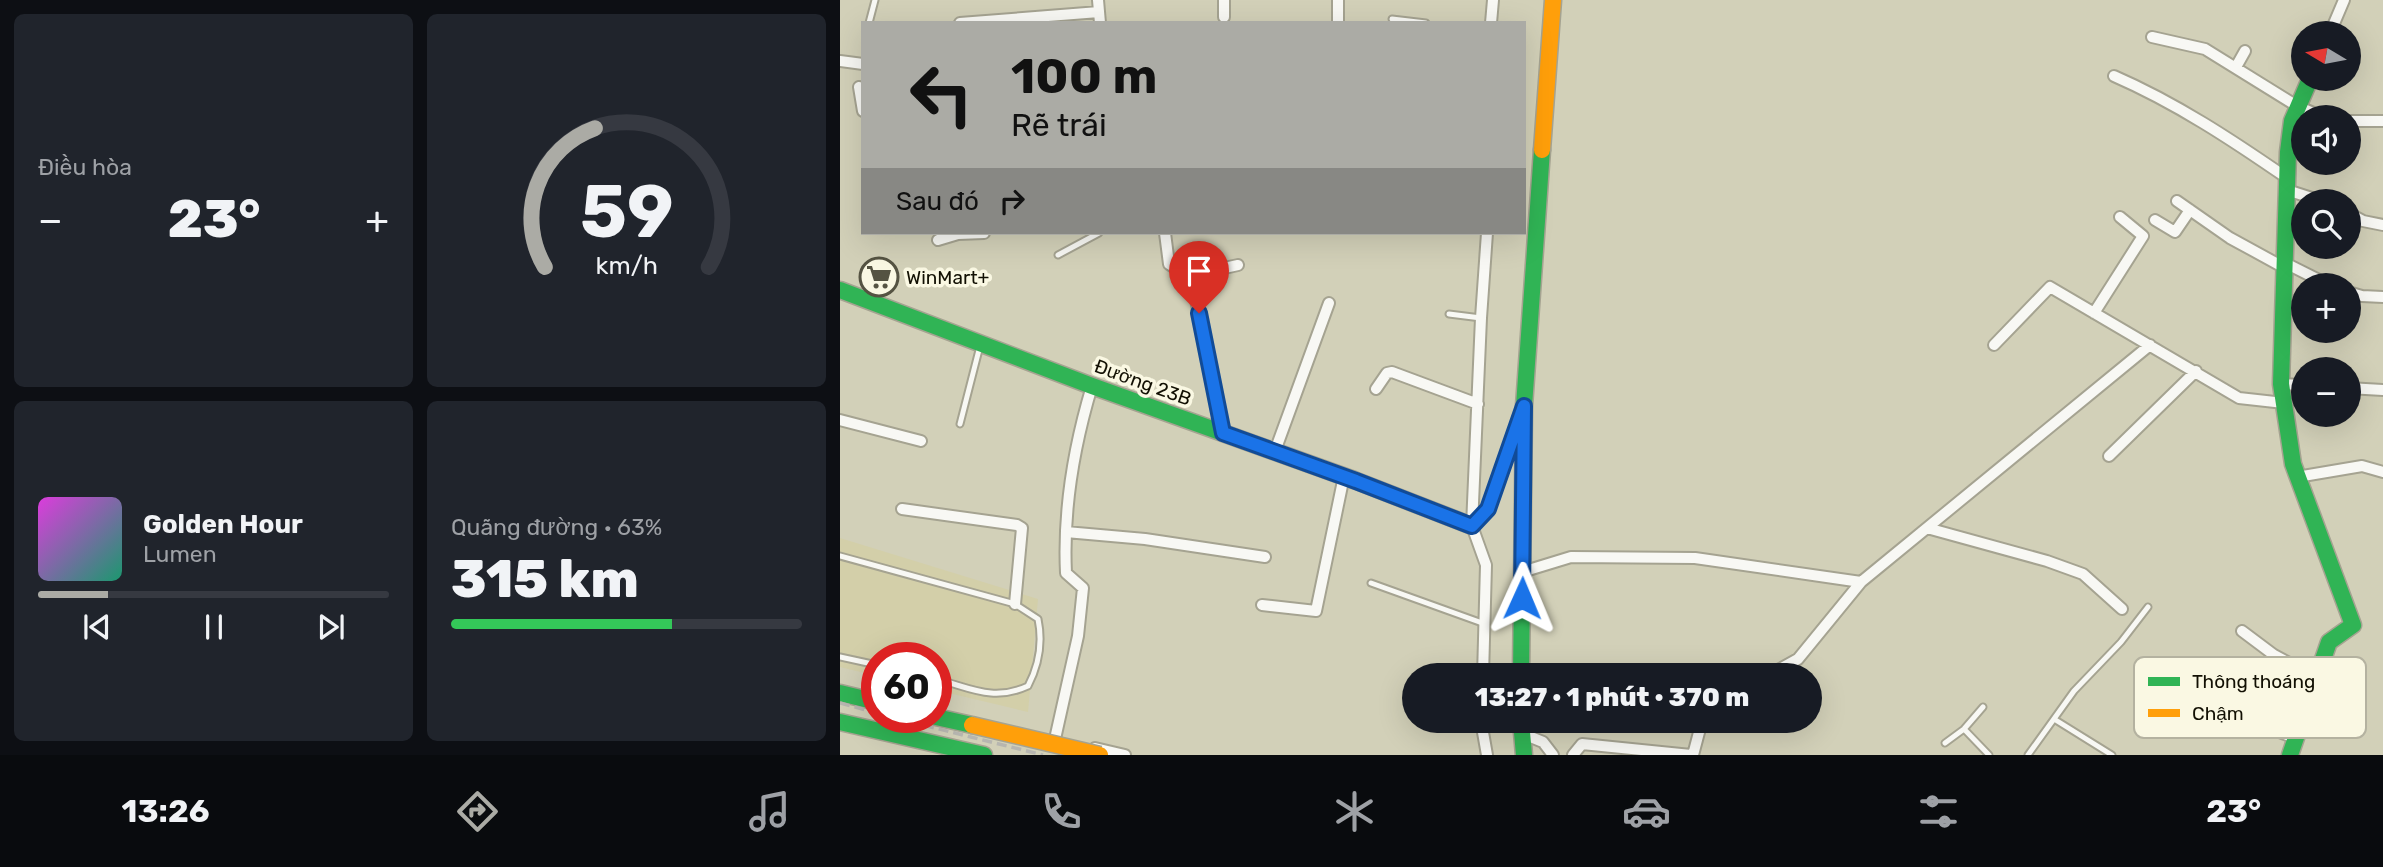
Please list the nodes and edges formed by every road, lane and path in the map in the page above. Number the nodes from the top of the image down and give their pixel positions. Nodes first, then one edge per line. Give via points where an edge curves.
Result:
1 (875, 0) edge
2 (1098, 0) edge
3 (1224, 0) edge
4 (1338, 0) edge
5 (1493, 0) edge
6 (1553, 0) edge
7 (2344, 0) edge
8 (1224, 17) dead end
9 (1100, 18) edge
10 (1392, 19) dead end
11 (870, 21) edge
12 (1016, 21) edge
13 (1338, 21) edge
14 (1409, 21) edge
15 (1491, 21) edge
16 (2335, 21) edge
17 (2152, 37) dead end
18 (2245, 51) dead end
19 (840, 61) edge
20 (861, 64) edge
21 (2236, 67) junction
22 (2115, 76) dead end
23 (859, 87) dead end
24 (861, 99) edge
25 (2295, 105) edge
26 (2361, 121) edge
27 (2383, 121) edge
28 (2291, 131) edge
29 (2287, 184) junction
30 (2297, 189) edge
31 (2177, 201) dead end
32 (2190, 210) junction
33 (2120, 216) dead end
34 (2155, 220) dead end
35 (2361, 220) edge
36 (2383, 225) edge
37 (955, 235) edge
38 (1095, 235) edge
39 (1165, 235) edge
40 (1484, 235) edge
41 (938, 240) dead end
42 (1058, 255) dead end
43 (1238, 265) dead end
44 (2285, 266) junction
45 (2301, 273) edge
46 (1188, 276) junction
47 (840, 290) edge
48 (2361, 296) edge
49 (2383, 297) edge
50 (1329, 303) dead end
51 (2094, 313) junction
52 (1449, 314) dead end
53 (1481, 318) junction
54 (981, 343) junction
55 (1994, 345) dead end
56 (2150, 345) junction
57 (2196, 371) junction
58 (2281, 384) junction
59 (2291, 384) edge
60 (1092, 386) junction
61 (1376, 389) dead end
62 (2361, 389) edge
63 (2383, 390) edge
64 (2284, 403) junction
65 (1478, 404) junction
66 (1524, 406) junction
67 (840, 420) edge
68 (960, 424) dead end
69 (1223, 433) junction
70 (920, 441) dead end
71 (1275, 451) junction
72 (2109, 456) dead end
73 (2383, 472) edge
74 (1344, 476) junction
75 (2297, 477) junction
76 (902, 509) dead end
77 (1472, 526) junction
78 (1927, 528) junction
79 (1066, 532) junction
80 (840, 556) edge
81 (1265, 557) dead end
82 (1522, 572) junction
83 (1861, 582) junction
84 (1371, 583) dead end
85 (1015, 604) junction
86 (1262, 605) dead end
87 (2148, 607) dead end
88 (2122, 610) dead end
89 (1485, 624) junction
90 (2242, 631) dead end
91 (840, 657) edge
92 (2278, 657) edge
93 (2323, 657) edge
94 (861, 662) edge
95 (1484, 663) edge
96 (1521, 663) edge
97 (1791, 663) edge
98 (952, 683) edge
99 (840, 693) edge
100 (861, 698) edge
101 (1983, 707) dead end
102 (2054, 719) junction
103 (952, 720) edge
104 (840, 722) edge
105 (1964, 729) junction
106 (1483, 733) edge
107 (1522, 733) edge
108 (1530, 733) edge
109 (1698, 733) edge
110 (2295, 738) edge
111 (1055, 739) junction
112 (1945, 744) dead end
113 (977, 753) edge
114 (1677, 754) edge
115 (1041, 755) edge
116 (1100, 755) edge
117 (1125, 755) edge
118 (1486, 755) edge
119 (1524, 755) edge
120 (1553, 755) edge
121 (1573, 755) edge
122 (1692, 755) edge
123 (1989, 755) edge
124 (2028, 755) edge
125 (2112, 755) edge
126 (2290, 755) edge

1 - 11 lane
2 - 9 street
3 - 8 street
4 - 13 street
5 - 15 street
6 - 66 street
7 - 16 street
9 - 12 street
10 - 14 lane
17 - 21 street via 2195,46
18 - 21 street
19 - 20 street
21 - 25 street
22 - 29 street via 2221,134
23 - 24 street
26 - 27 street
28 - 29 street
29 - 30 street
29 - 44 street
31 - 32 street
32 - 34 street via 2175,232
32 - 44 street via 2230,238
33 - 51 street via 2143,236
35 - 36 street
37 - 41 street
38 - 42 lane
39 - 46 street via 1169,264
40 - 53 street
43 - 46 street
44 - 45 street
44 - 58 street
46 - 69 street
47 - 54 street, Đường 23B
48 - 49 street
50 - 71 street
51 - 55 street via 2050,287
51 - 56 street
52 - 53 lane
53 - 65 street
54 - 60 street, Đường 23B
54 - 68 lane
56 - 57 street
56 - 78 street
57 - 64 street via 2239,398
57 - 72 street
58 - 59 street
58 - 64 street
60 - 69 street, Đường 23B
60 - 79 street via 1080,427
61 - 65 street via 1392,372
62 - 63 street
64 - 75 street
65 - 77 street
66 - 77 street via 1488,509
66 - 82 street
67 - 70 street
69 - 71 street, Đường 23B
71 - 74 street, Đường 23B
73 - 75 street via 2362,466
74 - 77 street, Đường 23B
74 - 86 street via 1317,611
75 - 93 street via 2353,625 2329,642
76 - 85 street via 1022,528
77 - 89 street via 1486,565
78 - 83 street
78 - 88 street via 2083,574
79 - 81 street
79 - 111 street via 1066,573 1083,588 1078,636
80 - 85 lane
82 - 83 street via 1571,558 1695,558
82 - 96 street
83 - 97 street
84 - 89 lane
85 - 98 lane via 1038,619 1041,635 1028,686 998,695
87 - 102 lane
89 - 95 street
90 - 92 street
91 - 94 lane
99 - 100 street
101 - 105 lane
102 - 124 lane
102 - 125 lane
103 - 116 street, bridge
104 - 113 street
105 - 112 lane
105 - 123 lane
106 - 118 street
107 - 119 street
108 - 120 street
109 - 122 street
110 - 126 street
111 - 115 street via 1042,736
111 - 117 street
114 - 121 street via 1581,744
114 - 122 street

